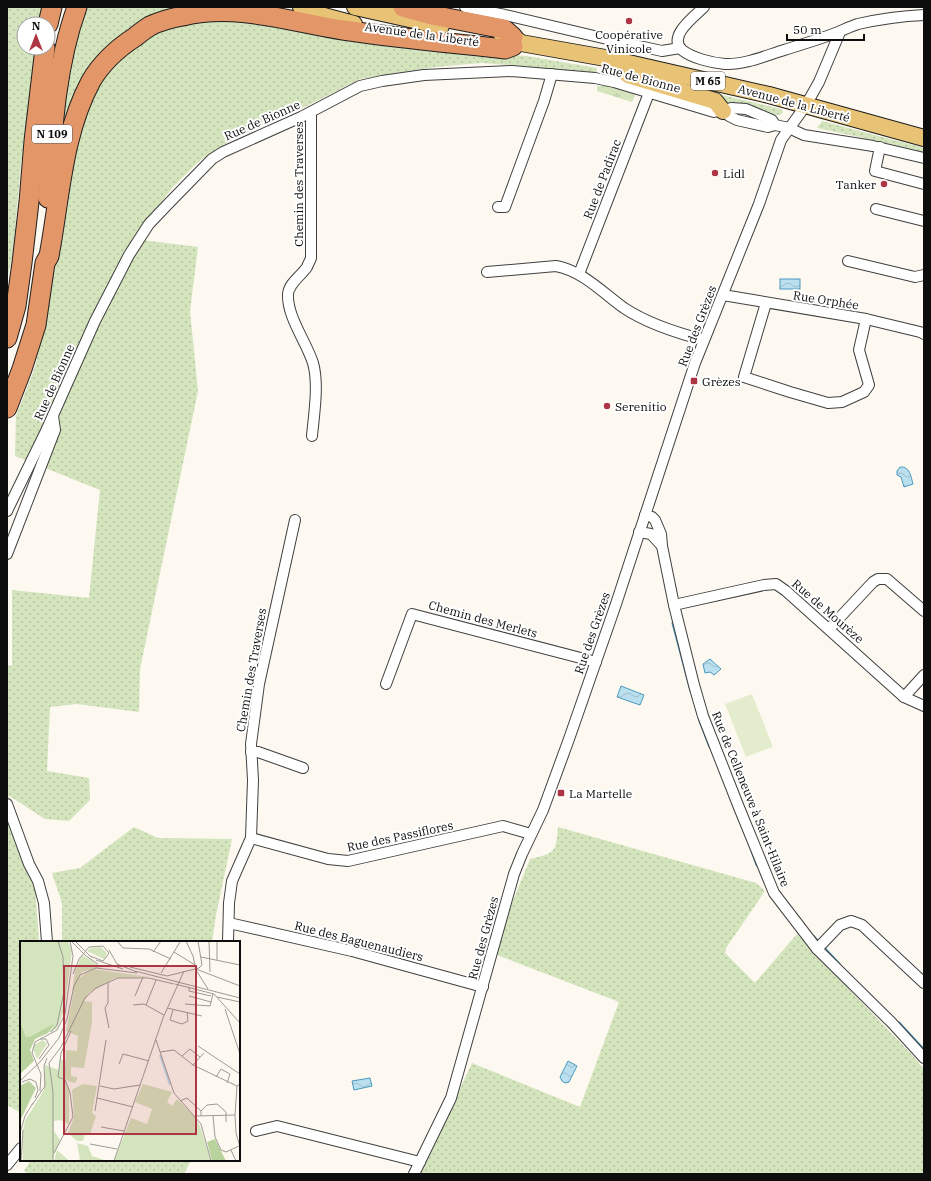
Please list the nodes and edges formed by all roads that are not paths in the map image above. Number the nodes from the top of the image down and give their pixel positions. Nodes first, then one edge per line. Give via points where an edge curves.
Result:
1 (63, 7) edge
2 (77, 7) edge
3 (301, 7) edge
4 (355, 7) edge
5 (403, 7) edge
6 (465, 7) edge
7 (704, 7) edge
8 (924, 15) edge
9 (56, 29) edge
10 (840, 32) junction
11 (516, 42) junction
12 (680, 48) junction
13 (44, 56) edge
14 (611, 59) junction
15 (552, 74) junction
16 (648, 93) junction
17 (806, 105) junction
18 (723, 111) junction
19 (311, 112) junction
20 (789, 128) junction
21 (924, 138) edge
22 (880, 147) junction
23 (924, 158) edge
24 (924, 184) edge
25 (498, 207) dead end
26 (876, 209) dead end
27 (924, 221) edge
28 (848, 261) dead end
29 (45, 263) junction
30 (487, 272) dead end
31 (579, 274) junction
32 (924, 275) edge
33 (722, 295) junction
34 (766, 303) junction
35 (866, 319) junction
36 (924, 334) edge
37 (8, 340) edge
38 (704, 340) junction
39 (7, 408) edge
40 (53, 416) junction
41 (312, 436) dead end
42 (7, 511) edge
43 (645, 515) junction
44 (295, 520) dead end
45 (639, 532) junction
46 (662, 546) junction
47 (7, 554) edge
48 (674, 605) junction
49 (924, 611) edge
50 (829, 629) junction
51 (596, 662) junction
52 (924, 675) edge
53 (386, 684) dead end
54 (904, 696) junction
55 (924, 706) edge
56 (251, 752) junction
57 (303, 768) dead end
58 (7, 804) edge
59 (531, 834) junction
60 (251, 838) junction
61 (228, 924) junction
62 (47, 941) edge
63 (228, 941) edge
64 (817, 949) junction
65 (924, 983) edge
66 (483, 987) junction
67 (924, 1057) edge
68 (256, 1131) dead end
69 (20, 1149) edge
70 (420, 1162) junction
71 (7, 1165) edge
72 (414, 1174) edge

1 - 9 highway
2 - 29 highway, N 109 via 68,30 54,114 43,256
3 - 11 main road, Avenue de la Liberté / M 65 via 361,26 395,32
4 - 11 main road, Avenue de la Liberté / M 65
5 - 11 highway via 504,29
6 - 12 street via 662,51
7 - 12 street via 685,25 678,36
8 - 10 street via 884,19
10 - 12 street via 763,57 726,64 688,54
10 - 17 street, Rue des Grèzes via 819,82
11 - 14 main road, Avenue de la Liberté / M 65
11 - 29 highway, N 109 via 505,49 397,38 244,12 196,13 151,26 128,41 108,59 92,80 80,104 69,140 49,256
13 - 37 highway, N 109 via 22,263
14 - 17 main road, Avenue de la Liberté / M 65
14 - 18 main road, M 65 via 628,75 715,101
15 - 16 street, Rue de Bionne via 602,80
15 - 19 street, Rue de Bionne via 512,71 424,75 382,81 360,86
15 - 25 street via 505,207
16 - 18 street, Rue de Bionne via 714,112
16 - 31 street, Rue de Padirac
17 - 20 street, Rue des Grèzes
17 - 21 main road, Avenue de la Liberté / M 65
18 - 20 street, Rue de Bionne via 737,120 768,127 775,125
19 - 40 street, Rue de Bionne via 212,159 149,224 129,255 98,315
19 - 41 street, Chemin des Traverses via 311,258 288,293 294,319 313,363 315,394
20 - 22 street, Rue de Bionne via 804,135
20 - 33 street, Rue des Grèzes via 781,140 759,204
22 - 23 street, Rue de Bionne
22 - 24 street via 875,171
26 - 27 street
28 - 32 street via 915,277
29 - 39 highway, N 109 via 36,325
30 - 31 street via 556,266
31 - 38 street via 636,315 673,331
33 - 34 street, Rue Orphée
33 - 38 street, Rue des Grèzes
34 - 35 street, Rue Orphée
34 - 35 street via 744,377 828,403 842,402 864,392 869,384 859,350
35 - 36 street, Rue Orphée
38 - 43 street, Rue des Grèzes
40 - 42 street, Rue de Bionne
40 - 47 street via 55,430
43 - 45 street, Rue des Grèzes
43 - 46 street, Rue de Celleneuve à Saint-Hilaire via 655,520 661,534
44 - 56 street, Chemin des Traverses via 259,684
45 - 46 street via 651,534
45 - 51 street, Rue des Grèzes
46 - 48 street, Rue de Celleneuve à Saint-Hilaire
48 - 50 street, Rue de Mourèze via 773,584 786,591
48 - 64 street, Rue de Celleneuve à Saint-Hilaire via 703,716 753,844 774,893
49 - 50 street via 887,579 882,578 873,582
50 - 54 street, Rue de Mourèze
51 - 53 street, Chemin des Merlets via 412,614
51 - 59 street, Rue des Grèzes via 547,800
52 - 54 street
54 - 55 street, Rue de Mourèze
56 - 57 street via 258,752
56 - 60 street, Chemin des Traverses
58 - 62 street via 38,881 44,903
59 - 60 street, Rue des Passiflores via 503,826 348,861 328,860
59 - 66 street, Rue des Grèzes via 514,874
60 - 61 street, Chemin des Traverses via 232,881
61 - 63 street, Chemin des Traverses
61 - 66 street, Rue des Baguenaudiers via 352,951
64 - 65 street via 840,925 851,921 862,925
64 - 67 street, Rue de Celleneuve à Saint-Hilaire
66 - 70 street, Rue des Grèzes via 451,1098
68 - 70 street via 277,1126
69 - 71 street
70 - 72 street, Rue des Grèzes

